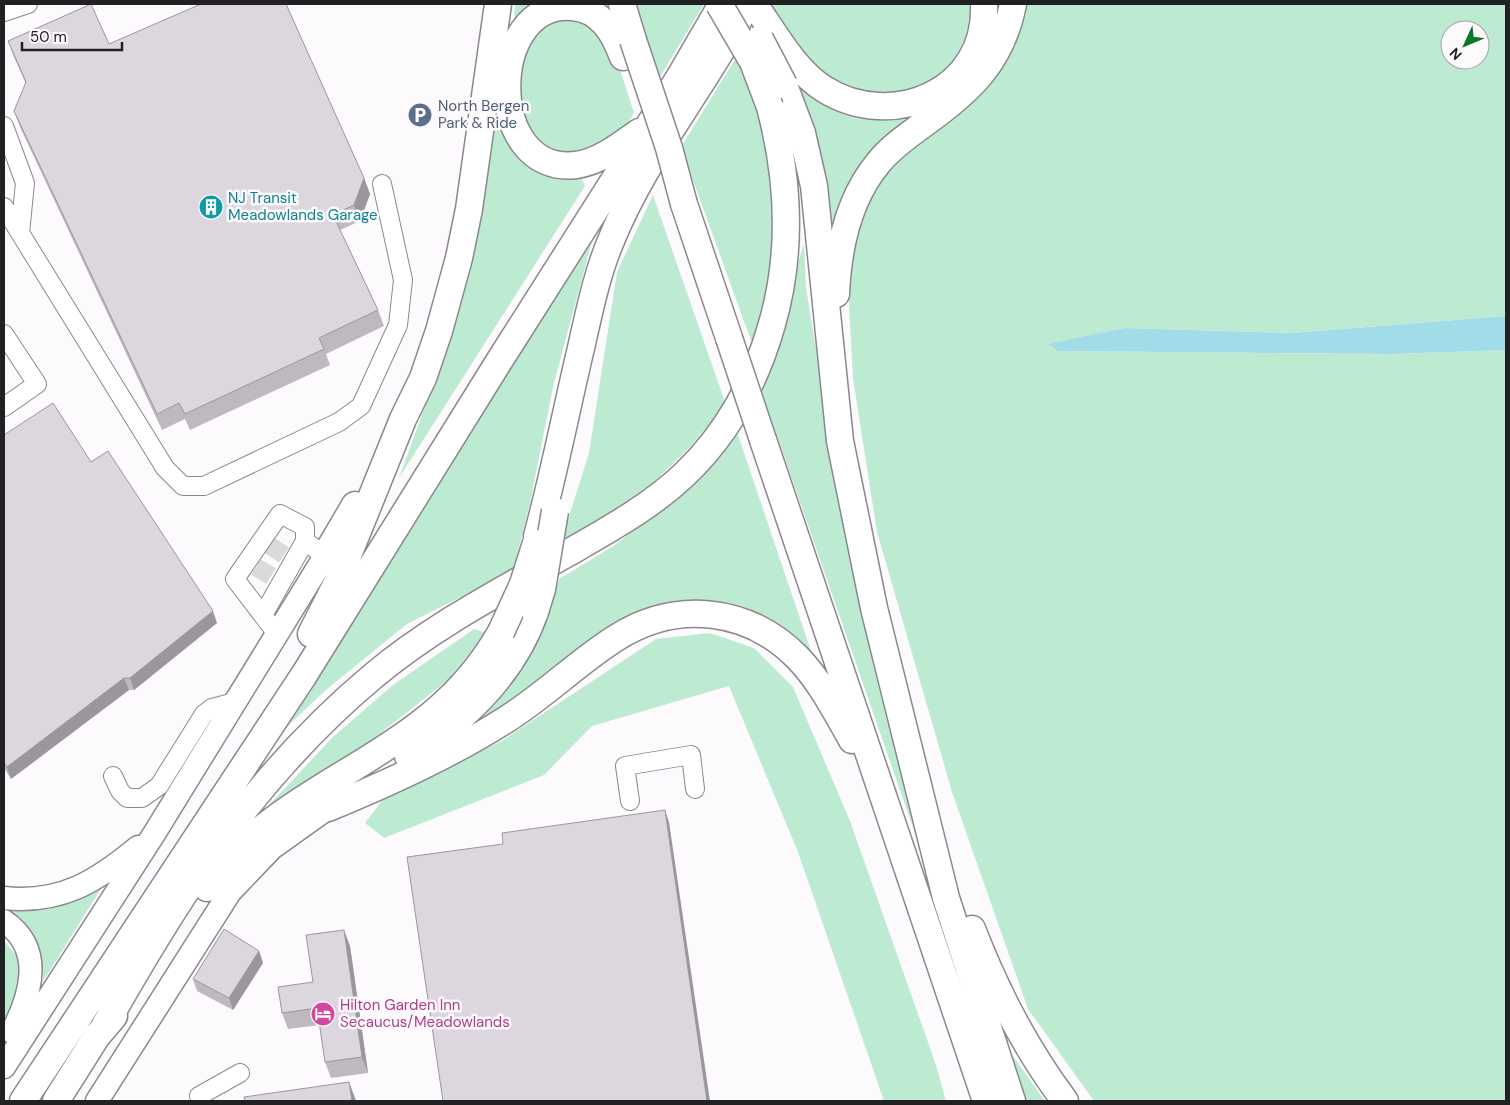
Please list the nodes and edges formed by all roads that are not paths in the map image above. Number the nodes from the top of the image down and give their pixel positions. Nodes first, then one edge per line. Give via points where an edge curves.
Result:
1 (28, 4) edge
2 (498, 4) edge
3 (622, 4) edge
4 (984, 4) edge
5 (1013, 4) edge
6 (738, 7) edge
7 (4, 12) edge
8 (628, 48) junction
9 (4, 126) edge
10 (646, 128) junction
11 (382, 184) dead end
12 (4, 207) edge
13 (20, 234) junction
14 (4, 334) edge
15 (834, 380) junction
16 (4, 407) edge
17 (565, 421) junction
18 (386, 465) junction
19 (854, 514) junction
20 (315, 548) junction
21 (277, 550) junction
22 (264, 572) junction
23 (263, 615) junction
24 (278, 634) junction
25 (235, 702) junction
26 (275, 719) junction
27 (113, 776) dead end
28 (696, 789) dead end
29 (883, 794) junction
30 (630, 801) dead end
31 (328, 808) junction
32 (154, 834) junction
33 (4, 898) edge
34 (4, 921) edge
35 (103, 1029) junction
36 (134, 1042) junction
37 (4, 1047) edge
38 (4, 1067) edge
39 (240, 1073) dead end
40 (199, 1096) dead end
41 (23, 1101) edge
42 (56, 1101) edge
43 (97, 1101) edge
44 (111, 1101) edge
45 (986, 1101) edge
46 (1012, 1101) edge
47 (1065, 1101) edge

1 - 7 street
2 - 18 highway via 457,267 423,378
3 - 8 highway
4 - 6 highway via 982,36 970,61 953,81 917,102 886,106 868,105 836,96 809,76 784,47
5 - 15 highway via 1000,47 982,76 890,150 860,190 842,241 836,285
6 - 10 highway via 679,78
6 - 15 highway, bridge via 768,53 802,133 814,186
6 - 17 highway via 612,237 595,289
6 - 35 highway, bridge via 770,107 782,160 787,236 783,275 762,356 723,431 683,476 654,499 611,528 434,631 373,675 300,743 242,810 209,855
8 - 10 highway via 592,13 568,7 544,13 525,30 511,58 507,91 512,118 520,137 531,150 544,160 559,165 593,160
8 - 29 highway, bridge via 669,148 684,204
9 - 13 street via 26,183
10 - 26 highway
11 - 13 street via 403,280 398,325 361,406 339,422 204,486 183,486 165,468
12 - 13 street
14 - 16 street via 37,384
15 - 19 highway via 844,467
17 - 31 highway, bridge via 542,588 524,637 507,665 464,716 432,741
17 - 35 highway, bridge via 537,537 520,590 500,632 472,675 428,718 283,811 240,848 205,890 151,974
18 - 20 highway
18 - 26 highway via 336,585 283,685
19 - 46 highway via 941,880
19 - 47 highway via 886,605 971,926 994,984 1022,1038
20 - 21 street
20 - 21 street via 305,527 280,514
20 - 24 main road
21 - 22 street
21 - 22 street
22 - 23 street
22 - 23 street via 235,579
23 - 24 street
24 - 25 main road
25 - 27 street via 212,708 204,714 159,786 142,798 127,798
25 - 32 main road
26 - 41 highway
28 - 30 street via 691,755 625,766
29 - 31 highway via 834,707 798,658 768,634 744,621 702,613 674,614 632,629 486,732 374,789
29 - 45 highway
31 - 36 main road via 272,848 230,892
32 - 33 main road via 106,872 67,892 39,898
32 - 38 main road
34 - 37 main road via 12,926 24,943 32,978 25,1005
35 - 42 highway
36 - 43 main road
36 - 44 main road
39 - 40 street

